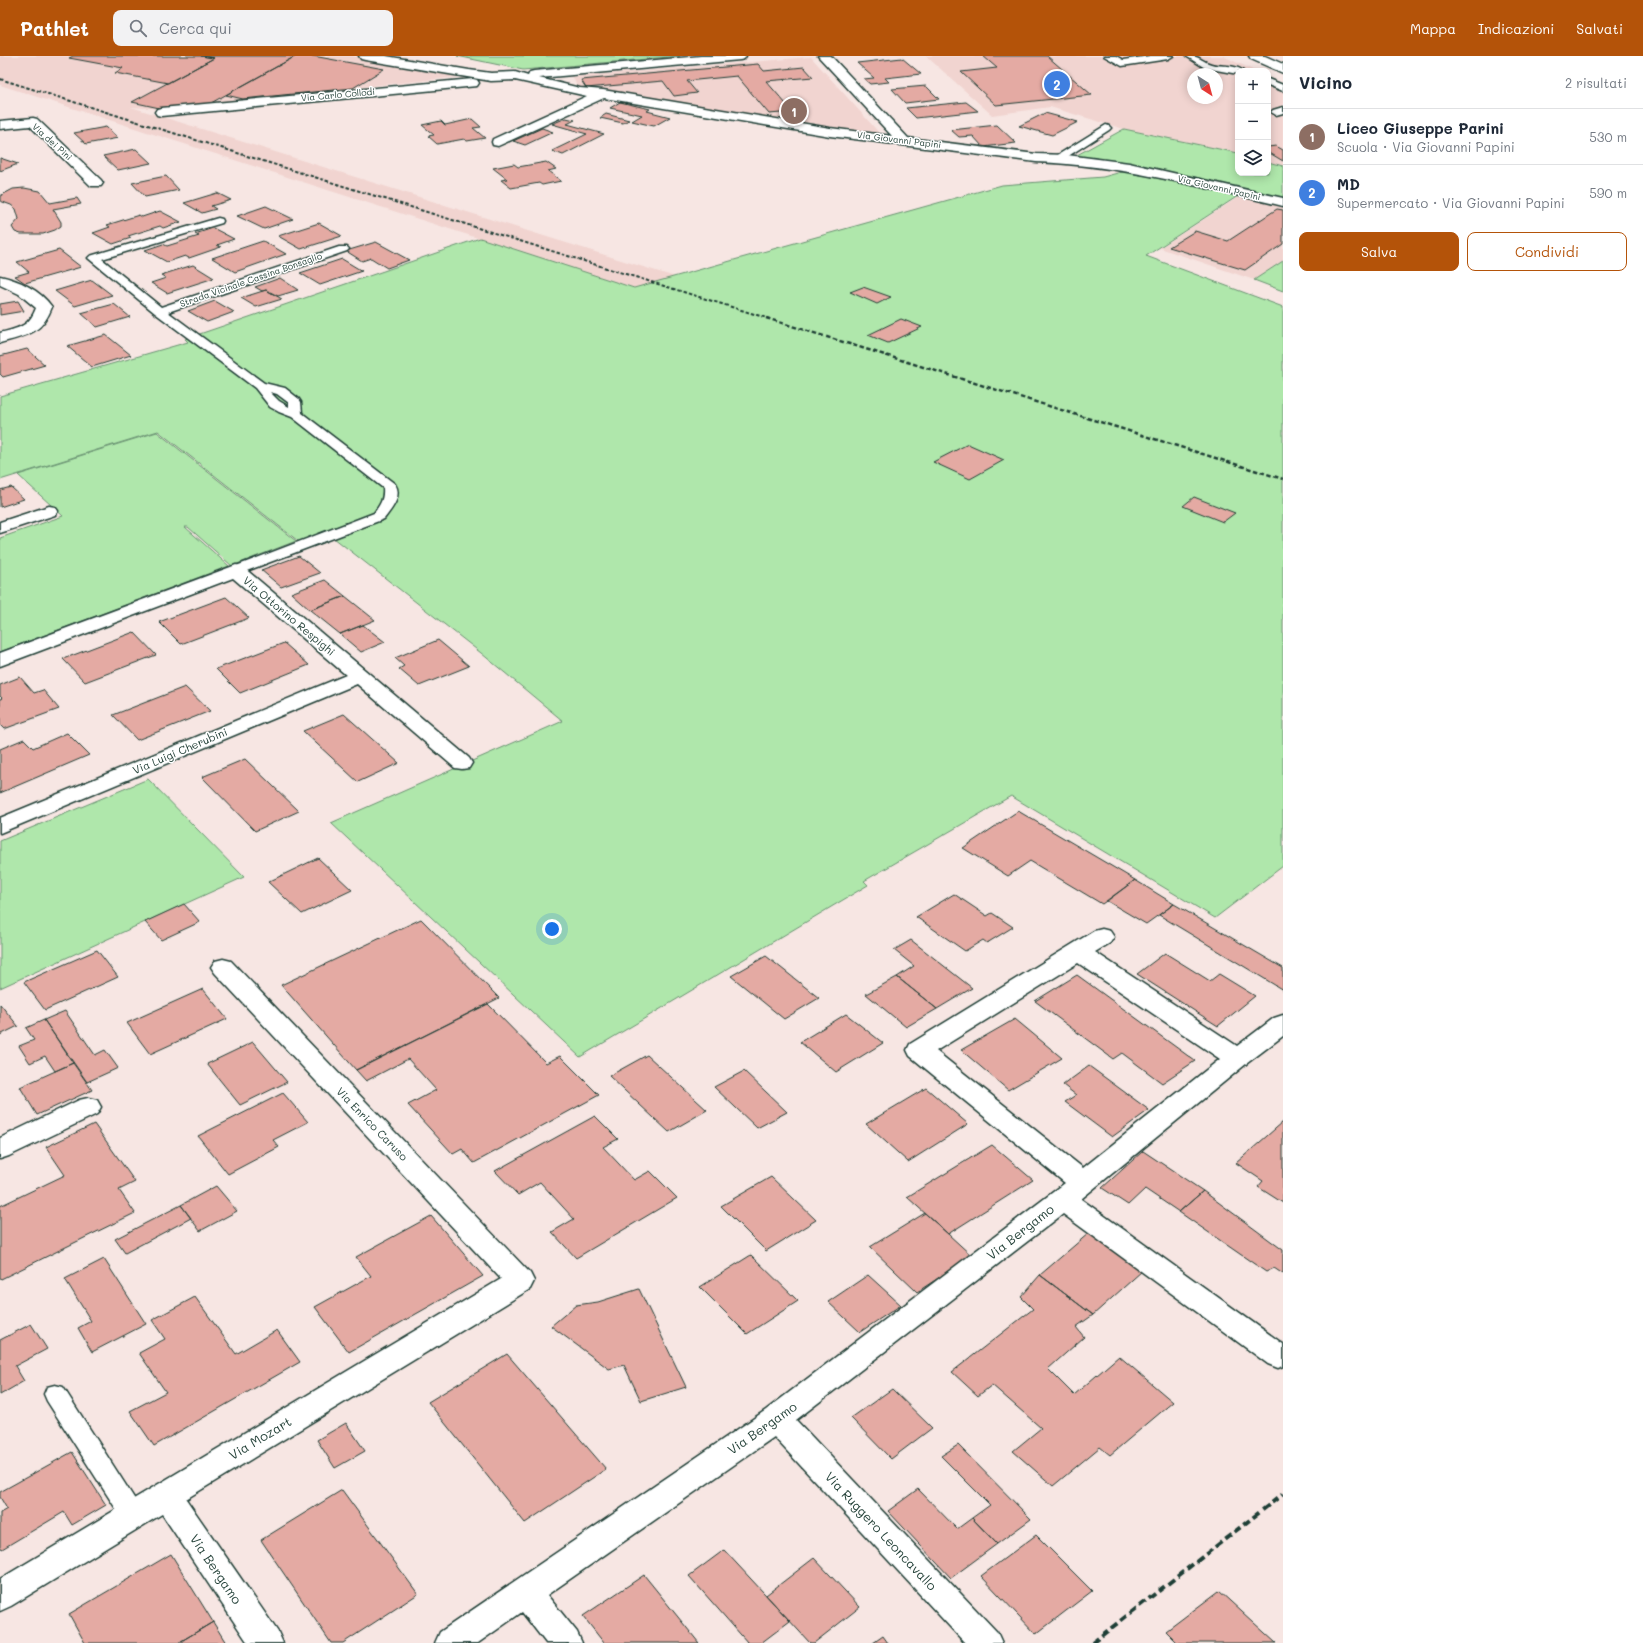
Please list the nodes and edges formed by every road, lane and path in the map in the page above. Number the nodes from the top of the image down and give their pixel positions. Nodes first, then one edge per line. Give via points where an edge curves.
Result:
1 (365, 56) edge
2 (740, 56) edge
3 (824, 56) edge
4 (1109, 56) edge
5 (1168, 56) edge
6 (1191, 56) edge
7 (1255, 56) edge
8 (407, 59) edge
9 (1283, 69) edge
10 (1235, 71) edge
11 (515, 76) junction
12 (1271, 83) edge
13 (1283, 88) edge
14 (603, 94) junction
15 (161, 112) dead end
16 (0, 125) edge
17 (1106, 128) dead end
18 (904, 141) junction
19 (498, 142) dead end
20 (1058, 158) junction
21 (96, 183) dead end
22 (1283, 202) edge
23 (218, 221) dead end
24 (343, 249) dead end
25 (0, 280) edge
26 (159, 311) junction
27 (0, 338) edge
28 (49, 511) dead end
29 (0, 528) edge
30 (236, 571) junction
31 (0, 660) edge
32 (360, 676) junction
33 (462, 763) dead end
34 (0, 826) edge
35 (1102, 937) dead end
36 (1078, 952) junction
37 (223, 967) dead end
38 (1283, 1024) edge
39 (1237, 1058) junction
40 (88, 1107) dead end
41 (0, 1149) edge
42 (1072, 1190) junction
43 (520, 1281) joint
44 (1278, 1356) dead end
45 (55, 1394) dead end
46 (776, 1419) junction
47 (166, 1496) junction
48 (133, 1516) junction
49 (525, 1591) junction
50 (0, 1596) edge
51 (267, 1643) edge
52 (451, 1643) edge
53 (566, 1643) edge
54 (986, 1643) edge

1 - 8 street
2 - 11 street
3 - 18 street
4 - 5 lane via 1122,63
6 - 10 lane via 1208,66
7 - 9 street
8 - 11 street via 480,76
11 - 14 street, Via Giovanni Papini via 580,92
11 - 15 street, Via Carlo Collodi via 473,83
12 - 13 lane
14 - 18 street, Via Giovanni Papini via 772,123
14 - 19 street
16 - 21 street, Via dei Pini via 33,122
17 - 20 lane
18 - 20 street, Via Giovanni Papini via 1036,158
20 - 22 street, Via Giovanni Papini via 1145,171
23 - 26 lane, Strada Vicinale Cassina Bonsaglio via 94,258
24 - 26 lane, Strada Vicinale Cassina Bonsaglio
25 - 27 street via 21,287 44,307 41,317 32,328
26 - 30 lane, Strada Vicinale Cassina Bonsaglio via 260,386 268,399 282,410 296,414 390,487 388,506 379,516
28 - 29 street
30 - 31 street, Via Ottorino Respighi
30 - 32 street, Via Ottorino Respighi
32 - 33 street, Via Ottorino Respighi
32 - 34 street, Via Luigi Cherubini
35 - 36 street, Via Bergamo
36 - 39 street
36 - 42 street, Via Bergamo via 919,1050
37 - 43 street, Via Enrico Caruso
38 - 39 street, Via Bergamo
39 - 42 street, Via Bergamo
40 - 41 street
42 - 44 street, Via Bergamo
42 - 46 street, Via Bergamo
43 - 47 street, Via Mozart
45 - 48 lane
46 - 49 street, Via Bergamo
46 - 54 street, Via Ruggero Leoncavallo
47 - 48 street, Via Mozart
47 - 51 street, Via Bergamo
48 - 50 street, Via Mozart
49 - 52 street, Via Bergamo
49 - 53 street

